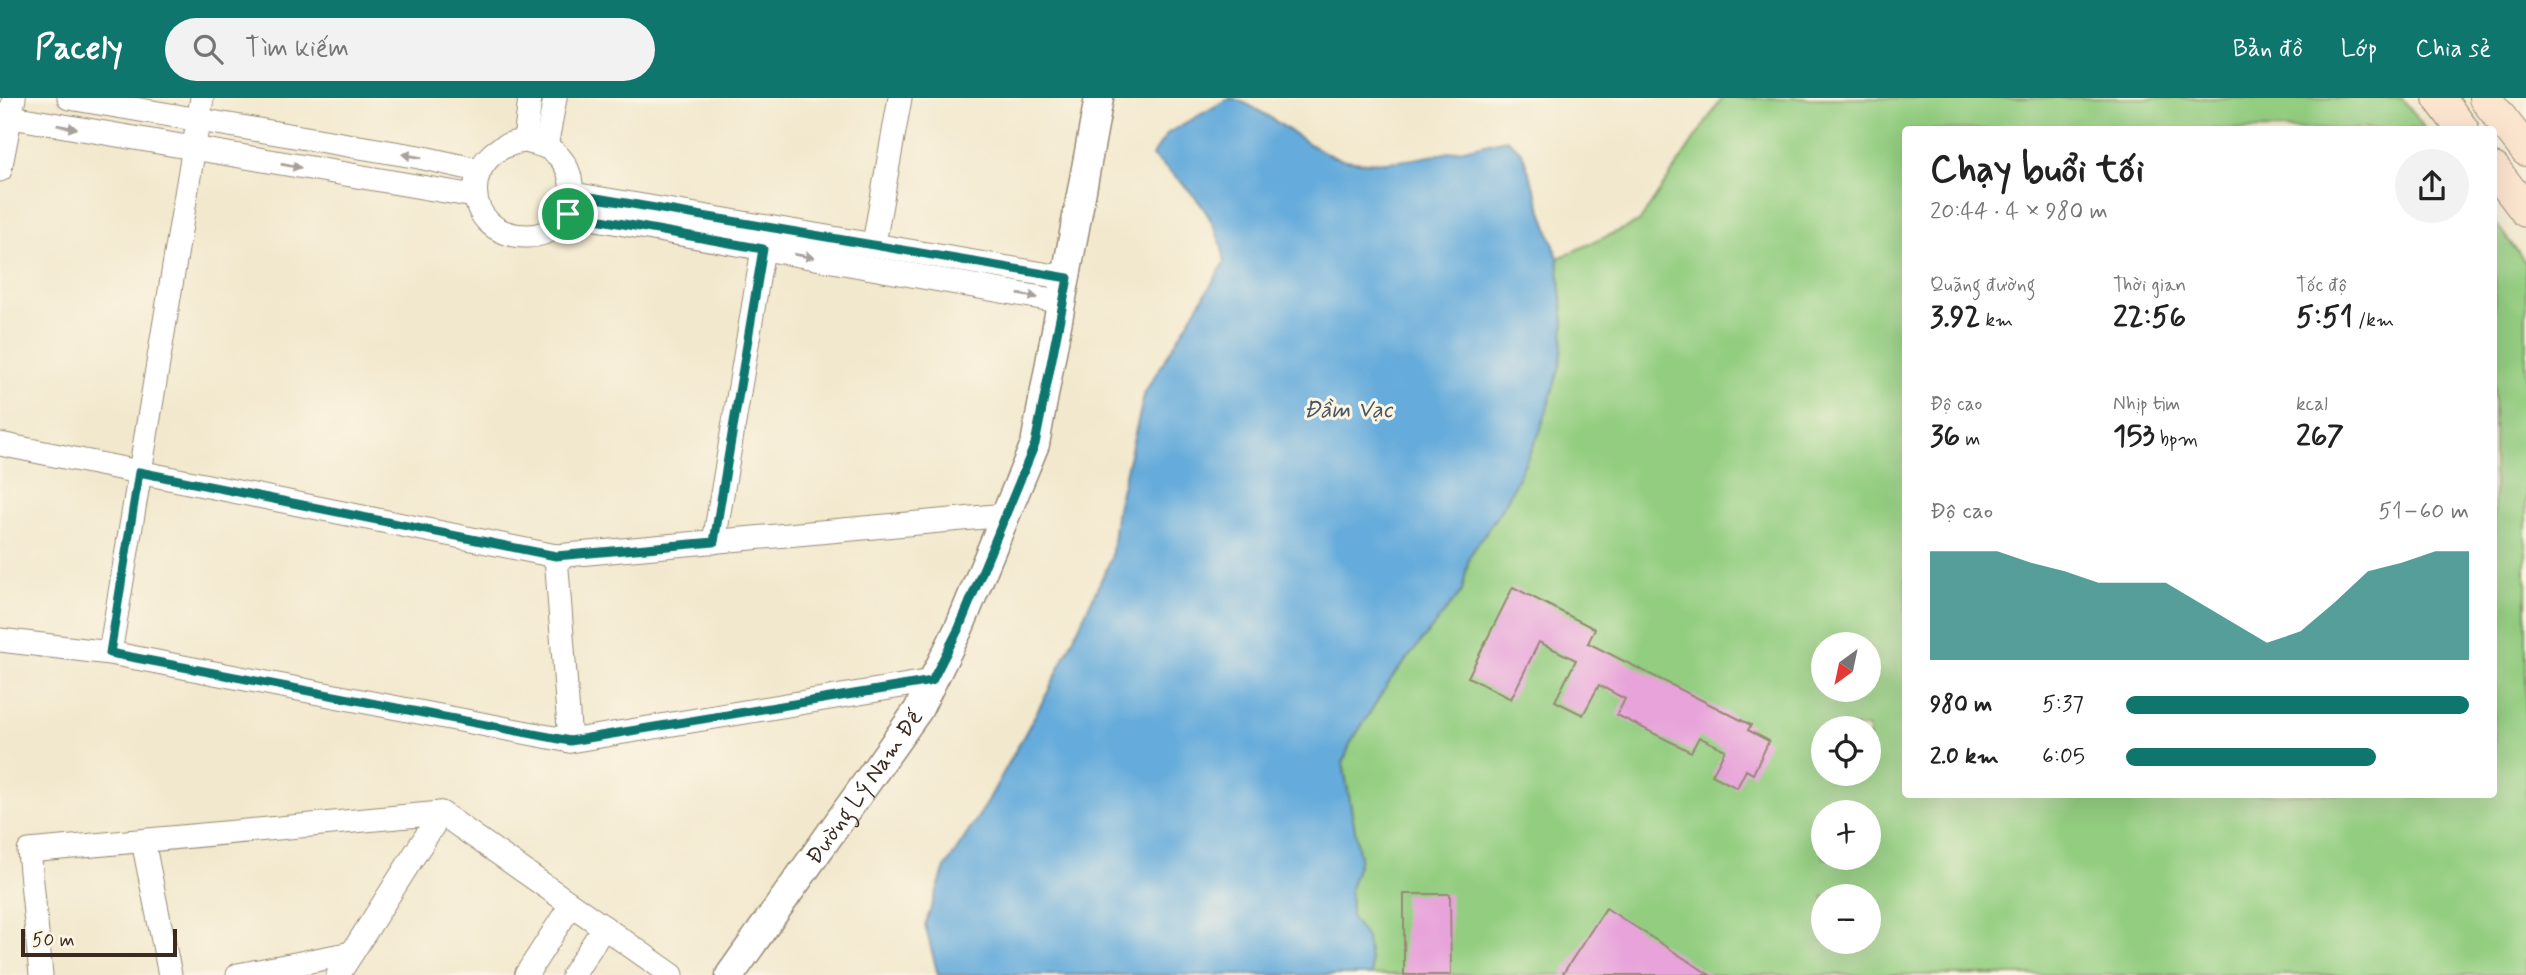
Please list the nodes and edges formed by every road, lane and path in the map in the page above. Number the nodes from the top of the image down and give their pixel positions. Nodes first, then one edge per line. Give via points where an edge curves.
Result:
1 (69, 98) edge
2 (202, 98) edge
3 (530, 98) edge
4 (555, 98) edge
5 (900, 98) edge
6 (1099, 98) edge
7 (2439, 98) edge
8 (2485, 98) edge
9 (7, 110) edge
10 (198, 121) junction
11 (2460, 126) edge
12 (535, 144) junction
13 (191, 149) junction
14 (2526, 149) edge
15 (0, 170) edge
16 (478, 170) junction
17 (2497, 173) edge
18 (474, 197) junction
19 (570, 204) junction
20 (2526, 211) edge
21 (874, 243) junction
22 (763, 249) junction
23 (1065, 290) junction
24 (0, 444) edge
25 (139, 472) junction
26 (1006, 515) junction
27 (714, 542) junction
28 (556, 556) junction
29 (0, 640) edge
30 (110, 653) junction
31 (932, 681) junction
32 (570, 741) junction
33 (441, 813) junction
34 (143, 841) junction
35 (571, 905) junction
36 (604, 927) junction
37 (352, 953) junction
38 (41, 975) edge
39 (170, 975) edge
40 (238, 975) edge
41 (338, 975) edge
42 (526, 975) edge
43 (573, 975) edge
44 (672, 975) edge
45 (730, 975) edge

1 - 10 street
2 - 10 street
3 - 12 street
4 - 12 street
5 - 21 street
6 - 23 street, Đường Lý Nam Đế
7 - 11 main road
8 - 14 main road
9 -> 13 street
9 - 15 street
10 - 13 street
16 -> 10 street
12 - 16 street via 500,148
12 - 19 street via 564,163
13 -> 18 street
13 - 25 street
16 - 18 street
17 - 20 main road
18 - 19 street via 482,215 496,229 515,236 535,236 554,228
19 - 21 street
19 - 22 street
21 - 23 street
22 -> 23 street
22 - 27 street
23 - 26 street, Đường Lý Nam Đế via 1035,444
24 - 25 street
25 - 28 street
25 - 30 street
26 - 27 street
26 - 31 street, Đường Lý Nam Đế
27 - 28 street
28 - 32 street
29 - 30 street
30 - 32 street
31 - 32 street
31 - 45 street, Đường Lý Nam Đế via 918,710
33 - 34 street
33 - 35 street
33 - 37 street
34 - 38 street via 29,851
34 - 39 street
35 - 36 street
35 - 42 street
36 - 43 street
36 - 44 street
37 - 40 street
37 - 41 street

